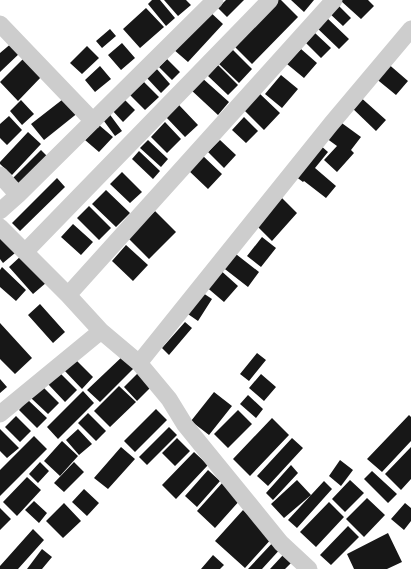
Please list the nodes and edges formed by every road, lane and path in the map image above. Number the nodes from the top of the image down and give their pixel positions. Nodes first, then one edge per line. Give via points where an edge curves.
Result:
1 (215, 0) edge
2 (270, 0) edge
3 (334, 0) edge
4 (0, 24) edge
5 (411, 29) edge
6 (93, 121) junction
7 (0, 175) edge
8 (18, 195) junction
9 (0, 211) edge
10 (0, 227) edge
11 (25, 252) junction
12 (68, 295) junction
13 (101, 331) junction
14 (139, 364) junction
15 (0, 414) edge
16 (309, 569) edge

1 - 6 street
2 - 11 street
3 - 12 street
4 - 6 street
5 - 14 street via 331,124
6 - 8 street
7 - 8 street
8 - 9 street
10 - 11 street
11 - 12 street
12 - 13 street
13 - 14 street
13 - 15 street
14 - 16 street via 170,399 185,425 276,536

